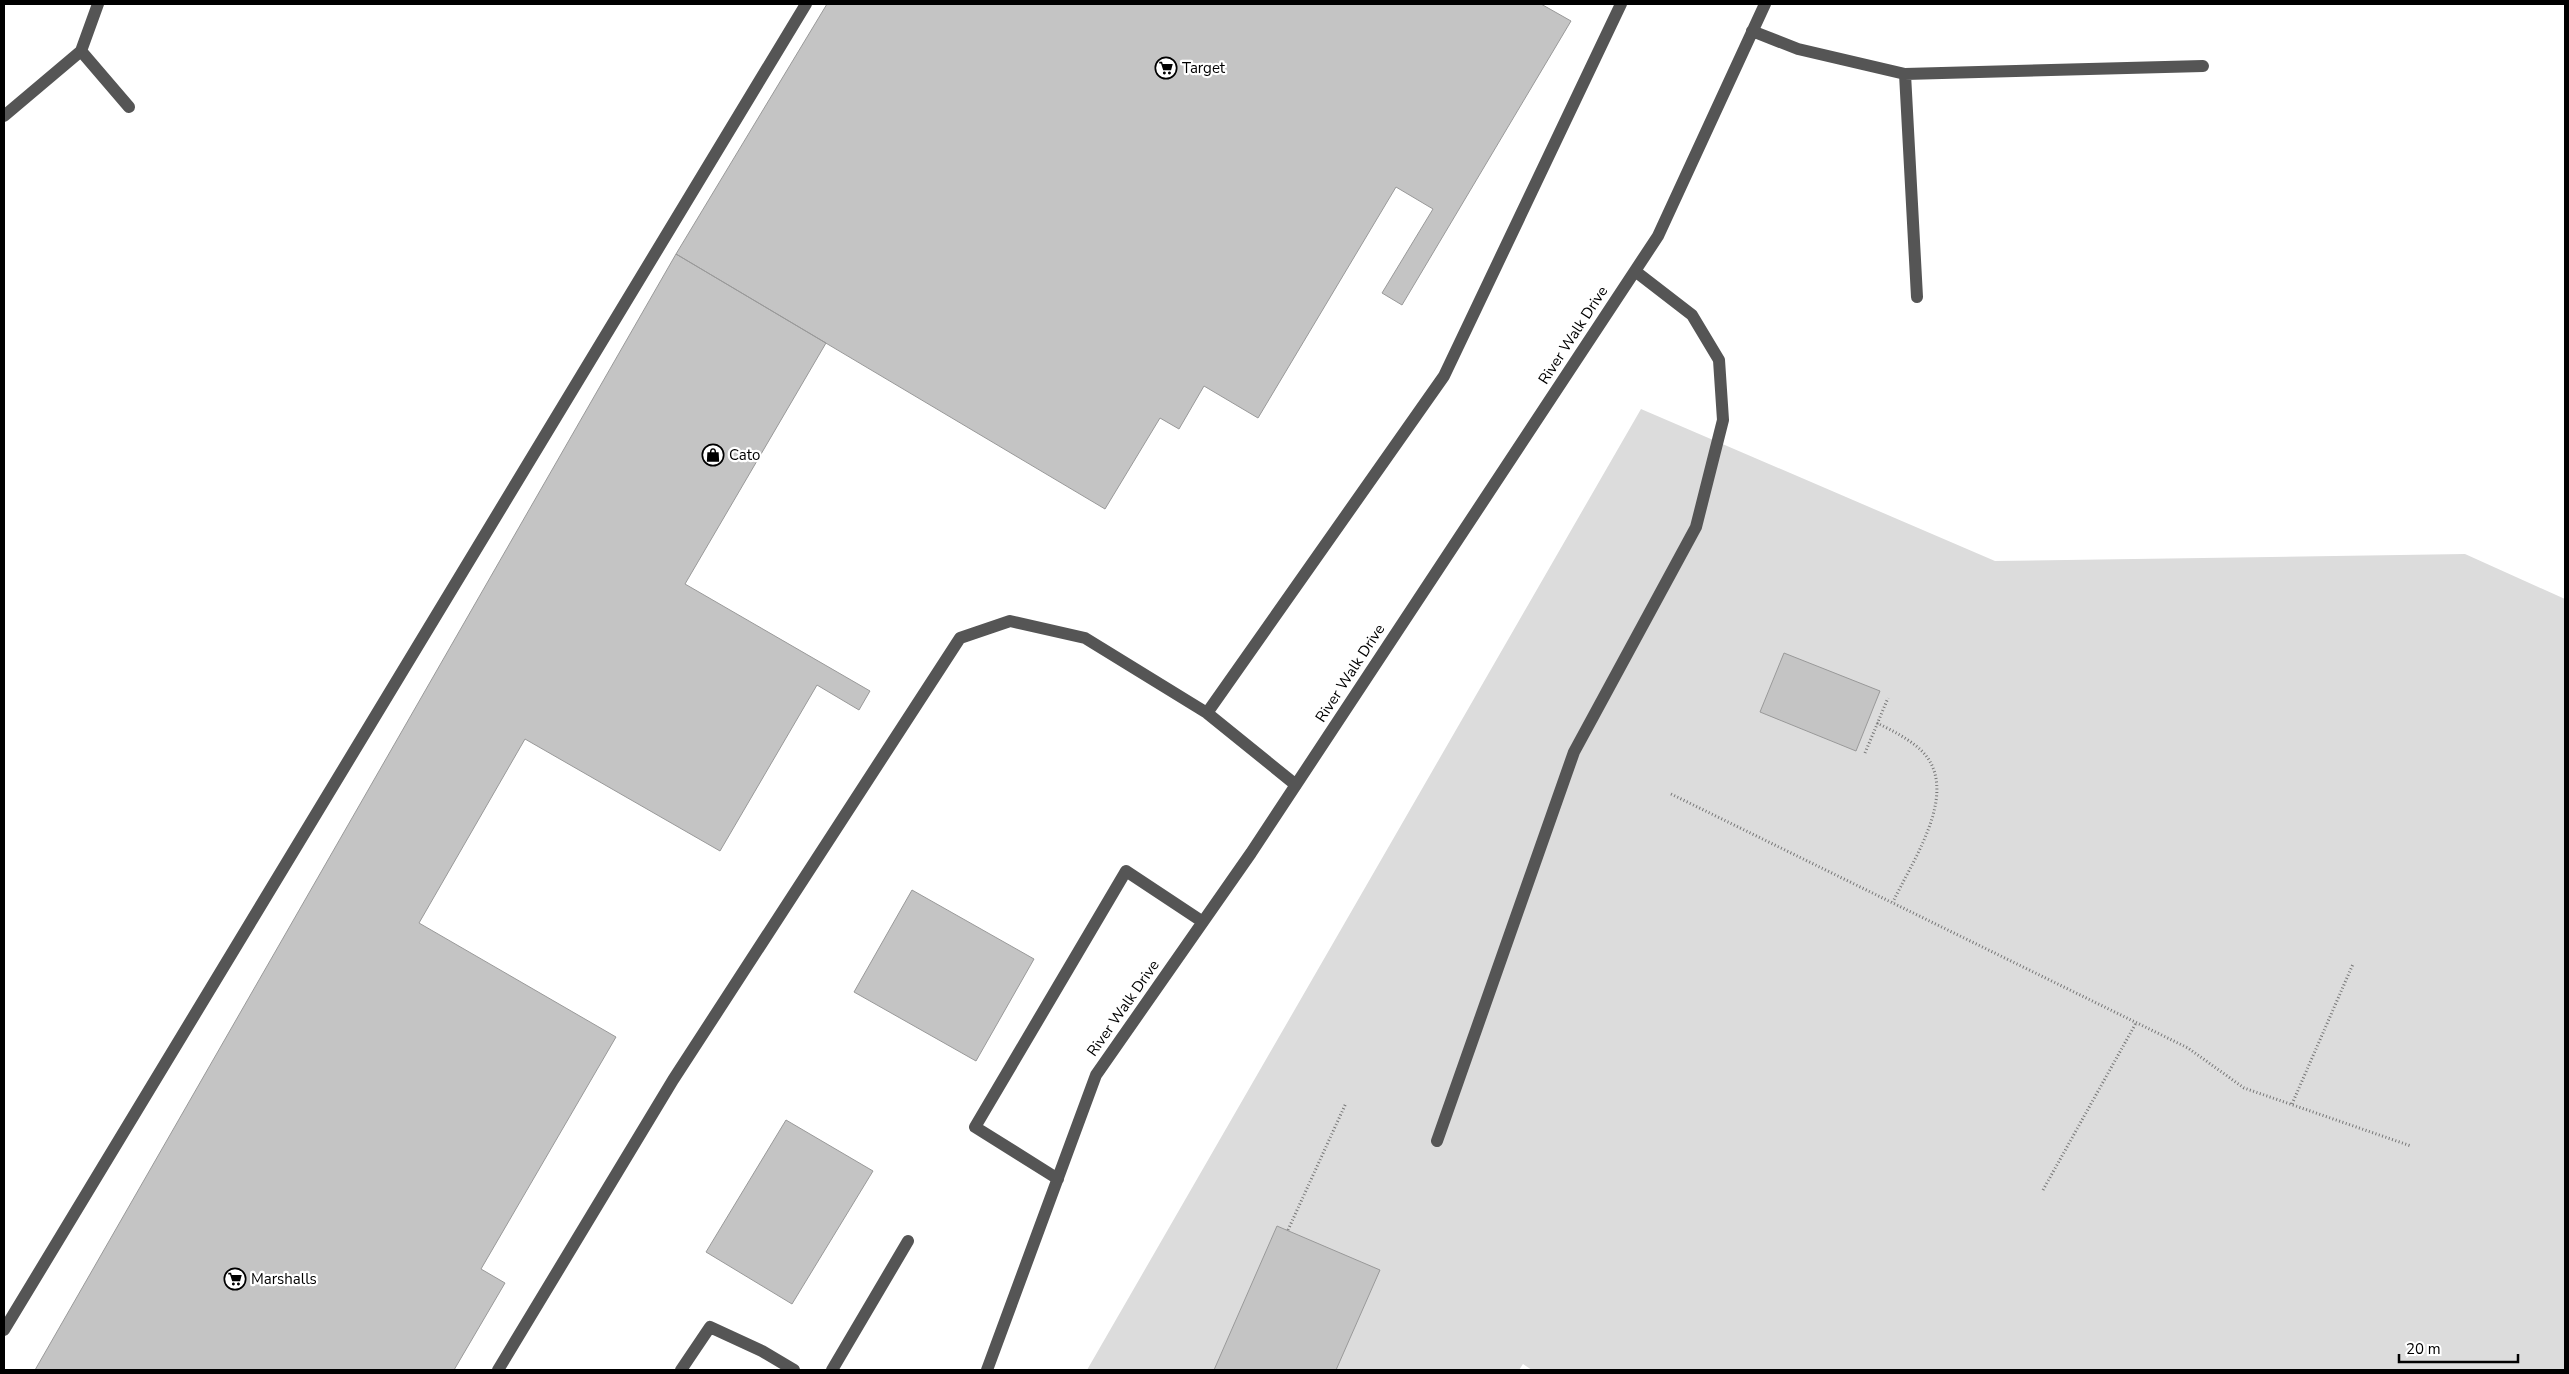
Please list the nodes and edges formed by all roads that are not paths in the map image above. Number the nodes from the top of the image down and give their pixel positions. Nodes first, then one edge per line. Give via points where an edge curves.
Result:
1 (98, 4) edge
2 (806, 4) edge
3 (1621, 4) edge
4 (1765, 4) edge
5 (1752, 31) junction
6 (81, 51) junction
7 (2203, 66) dead end
8 (1905, 74) junction
9 (129, 107) dead end
10 (4, 116) edge
11 (1635, 271) junction
12 (1917, 297) dead end
13 (1207, 713) junction
14 (1296, 785) junction
15 (1203, 922) junction
16 (1437, 1141) dead end
17 (1058, 1179) junction
18 (908, 1241) dead end
19 (4, 1330) edge
20 (498, 1370) edge
21 (681, 1370) edge
22 (794, 1370) edge
23 (832, 1370) edge
24 (987, 1370) edge

1 - 6 street
2 - 19 street
3 - 13 street via 1444,376
4 - 5 street, River Walk Drive
5 - 8 street via 1798,49
5 - 11 street, River Walk Drive via 1658,236
6 - 9 street
6 - 10 street
7 - 8 street
8 - 12 street
11 - 14 street, River Walk Drive
11 - 16 street via 1692,315 1719,360 1723,420 1696,527 1574,752
13 - 14 street
13 - 20 street via 1085,638 1010,621 960,638 672,1080
14 - 15 street, River Walk Drive
15 - 17 street, River Walk Drive via 1096,1075
15 - 17 street via 1126,871 975,1127
17 - 24 street, River Walk Drive
18 - 23 street
21 - 22 street via 710,1327

